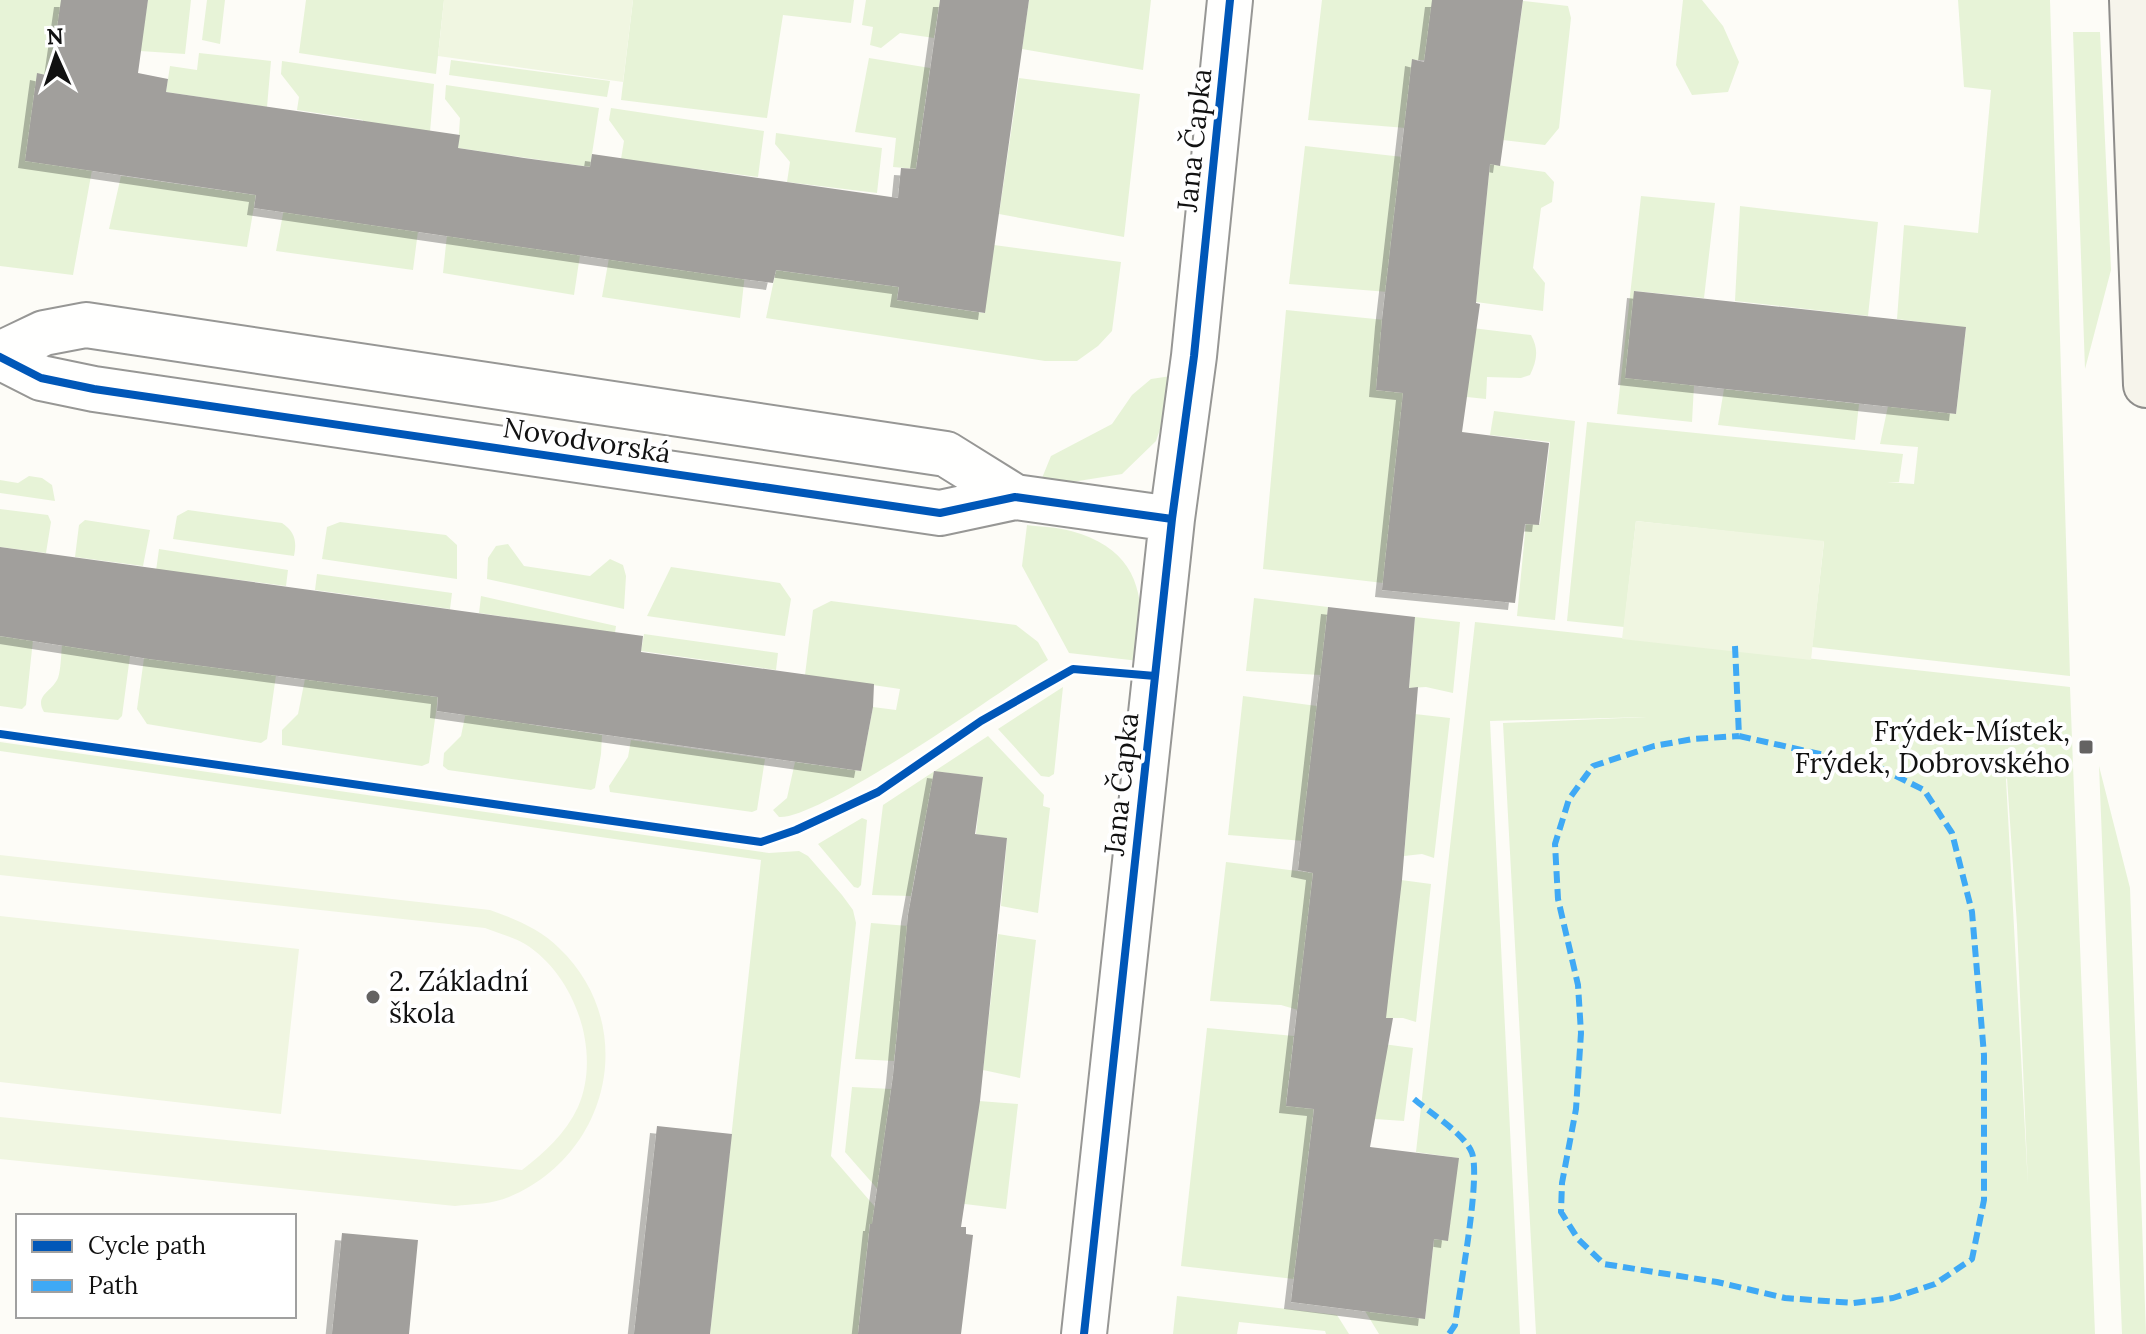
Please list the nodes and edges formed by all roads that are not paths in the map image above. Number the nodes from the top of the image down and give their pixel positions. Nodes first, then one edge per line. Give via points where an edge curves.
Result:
1 (1230, 0) edge
2 (2132, 0) edge
3 (0, 355) edge
4 (2146, 385) edge
5 (1015, 497) junction
6 (1172, 519) junction
7 (1084, 1334) edge

1 - 6 street, Jana Čapka
2 - 4 main road
3 - 5 street, Novodvorská via 41,378 94,389 940,513
3 - 5 street, Novodvorská via 44,333 86,325 946,454
5 - 6 street, Novodvorská
6 - 7 street, Jana Čapka

